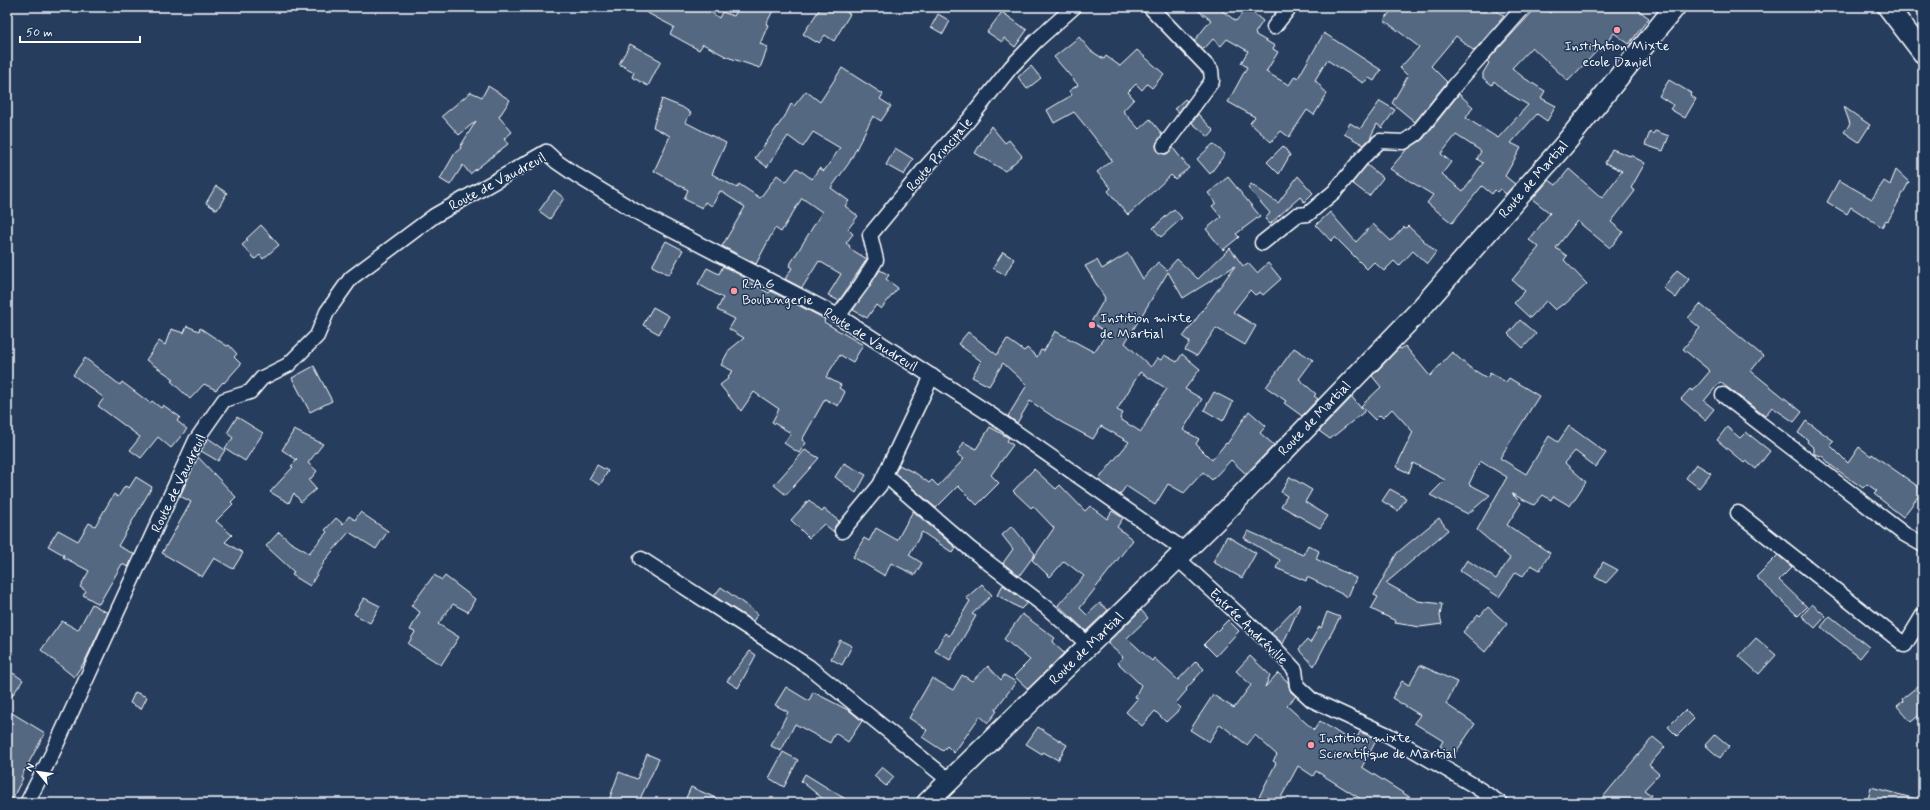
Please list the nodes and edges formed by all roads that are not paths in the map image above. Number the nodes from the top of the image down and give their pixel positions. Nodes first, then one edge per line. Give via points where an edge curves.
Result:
1 (1074, 7) edge
2 (1150, 7) edge
3 (1290, 7) edge
4 (1524, 7) edge
5 (1675, 7) edge
6 (1888, 7) edge
7 (1274, 27) dead end
8 (1923, 53) edge
9 (1164, 146) dead end
10 (1262, 243) dead end
11 (838, 316) junction
12 (932, 376) junction
13 (1723, 394) dead end
14 (885, 475) junction
15 (1738, 513) dead end
16 (842, 531) dead end
17 (1923, 545) edge
18 (1181, 554) junction
19 (641, 559) dead end
20 (1923, 615) edge
21 (1089, 645) junction
22 (950, 781) junction
23 (27, 803) edge
24 (927, 803) edge
25 (1500, 803) edge

1 - 11 street, Route Principale via 1011,67 870,235 876,260
2 - 9 street via 1211,70 1212,81
3 - 7 street
4 - 10 street via 1416,134 1404,142 1380,141 1329,196 1308,214 1297,215
5 - 18 street, Route de Martial via 1564,145 1415,315 1230,507
6 - 8 street
11 - 12 street, Route de Vaudreuil
11 - 23 street, Route de Vaudreuil via 635,211 556,162 546,152 434,216 351,278 327,312 317,336 288,364 262,378 250,392 224,400 196,440
12 - 14 street
12 - 18 street, Route de Vaudreuil via 987,412
13 - 17 street via 1904,534
14 - 16 street via 880,485
14 - 21 street via 969,548 1046,607
15 - 20 street via 1905,645
18 - 21 street, Route de Martial
18 - 25 street, Entrée Andréville via 1295,670 1297,686 1312,700 1388,735
19 - 22 street via 809,667
21 - 22 street, Route de Martial
22 - 24 street, Route de Martial

